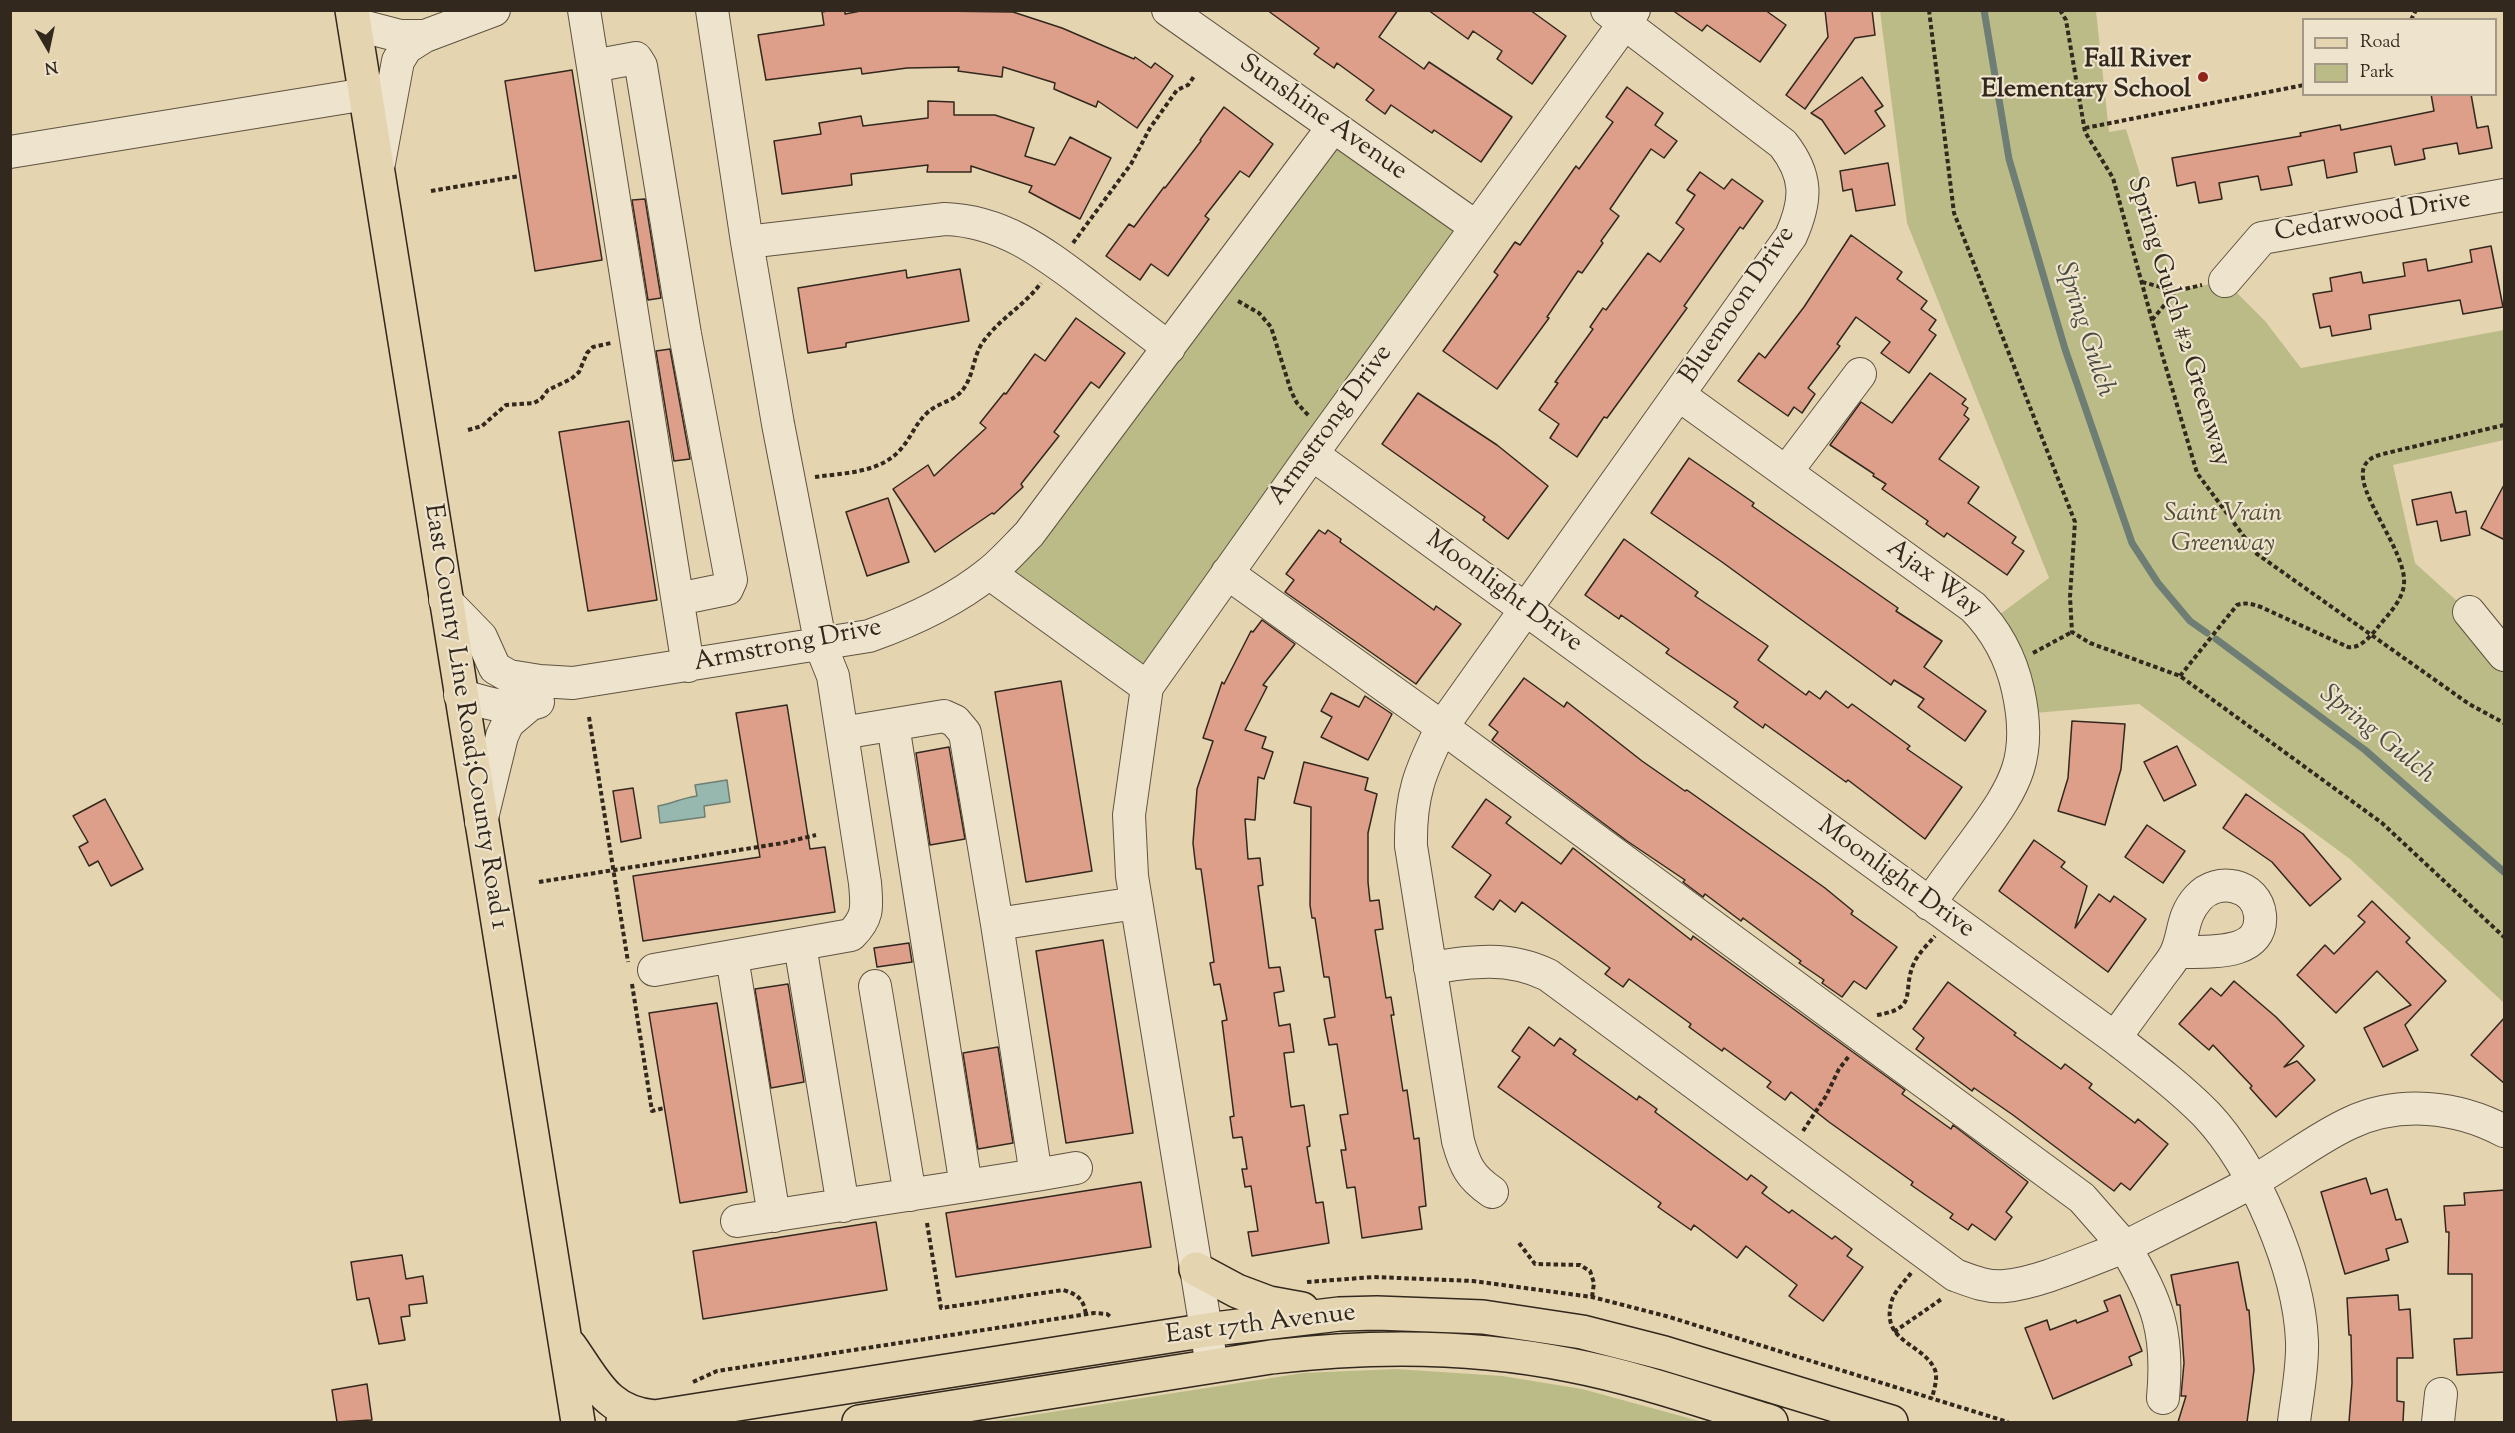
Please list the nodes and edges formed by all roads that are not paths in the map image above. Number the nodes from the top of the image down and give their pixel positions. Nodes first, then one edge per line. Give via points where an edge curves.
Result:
1 (584, 10) edge
2 (712, 10) edge
3 (1168, 10) edge
4 (485, 11) edge
5 (1622, 15) edge
6 (353, 17) edge
7 (425, 36) junction
8 (592, 66) junction
9 (366, 94) junction
10 (1333, 127) junction
11 (10, 153) edge
12 (378, 166) junction
13 (2505, 195) edge
14 (1476, 227) junction
15 (747, 242) junction
16 (2225, 280) road end
17 (682, 317) junction
18 (627, 334) junction
19 (1169, 348) junction
20 (1860, 374) dead end
21 (1679, 395) junction
22 (1312, 454) junction
23 (1786, 472) junction
24 (989, 573) junction
25 (1227, 573) junction
26 (678, 599) junction
27 (445, 600) junction
28 (1525, 609) junction
29 (2469, 612) dead end
30 (821, 646) junction
31 (2505, 655) edge
32 (688, 666) junction
33 (573, 683) junction
34 (1147, 687) junction
35 (460, 695) junction
36 (528, 706) junction
37 (893, 725) junction
38 (1442, 727) junction
39 (842, 733) junction
40 (481, 822) junction
41 (1136, 903) junction
42 (1929, 904) junction
43 (997, 924) junction
44 (800, 945) junction
45 (2177, 952) dead end
46 (732, 957) junction
47 (1430, 968) junction
48 (654, 970) dead end
49 (875, 986) dead end
50 (2115, 1038) junction
51 (2505, 1131) edge
52 (1076, 1168) dead end
53 (1036, 1175) junction
54 (2252, 1182) junction
55 (966, 1186) junction
56 (1492, 1192) dead end
57 (910, 1195) junction
58 (843, 1206) junction
59 (774, 1216) junction
60 (736, 1221) dead end
61 (2125, 1247) junction
62 (1196, 1269) junction
63 (1339, 1314) junction
64 (1206, 1330) junction
65 (564, 1339) junction
66 (1212, 1366) junction
67 (2163, 1398) dead end
68 (656, 1417) junction
69 (578, 1422) edge
70 (623, 1422) edge
71 (859, 1422) edge
72 (1771, 1422) edge
73 (1891, 1422) edge
74 (2294, 1422) edge

1 - 8 street
2 - 15 street
3 - 10 street, Sunshine Avenue
4 - 7 street
5 - 14 street, Armstrong Drive
5 - 21 street, Bluemoon Drive via 1783,144 1802,181 1802,207 1791,236
6 - 7 street via 400,36
6 - 9 main road, East County Line Road;County Road 1
7 - 12 street via 406,48 398,61
8 - 17 street via 636,58 641,66
8 - 18 street
9 - 11 street
9 - 12 main road, East County Line Road;County Road 1
10 - 14 street, Sunshine Avenue
10 - 19 street, Armstrong Drive
12 - 27 main road, East County Line Road;County Road 1
13 - 16 street, Cedarwood Drive via 2262,238
14 - 22 street, Armstrong Drive
15 - 19 street via 945,219 972,221 1015,236 1048,256
15 - 30 street
17 - 18 street
17 - 26 street via 731,580 726,589
18 - 26 street
19 - 24 street, Armstrong Drive via 1029,534
20 - 23 street
21 - 23 street, Ajax Way
21 - 28 street, Bluemoon Drive
22 - 25 street, Armstrong Drive
22 - 28 street, Moonlight Drive
23 - 42 street, Ajax Way via 1973,607 1995,632 2011,665 2024,724 2018,771 2007,798
24 - 30 street, Armstrong Drive via 909,622
24 - 34 street
25 - 34 street, Armstrong Drive
25 - 38 street
26 - 32 street
27 - 33 street, Armstrong Drive via 481,637 495,668 509,676
27 - 35 main road, East County Line Road;County Road 1
28 - 38 street, Bluemoon Drive
28 - 42 street, Moonlight Drive
29 - 31 street
30 - 32 street, Armstrong Drive
30 - 39 street via 833,676
32 - 33 street, Armstrong Drive
33 - 36 street, Armstrong Drive
34 - 41 street via 1129,815
35 - 36 street, Armstrong Drive via 503,707
35 - 40 main road, East County Line Road;County Road 1
36 - 40 street, Armstrong Drive via 508,723 502,736
37 - 39 street
37 - 43 street via 944,717 955,721 965,733
37 - 55 street
38 - 47 street, Bluemoon Drive via 1418,779 1411,823
38 - 61 street via 2082,1198
39 - 44 street via 867,910 861,925 851,935
40 - 65 main road, East County Line Road;County Road 1
41 - 43 street
41 - 62 street
42 - 50 street, Moonlight Drive
43 - 53 street
44 - 46 street
44 - 58 street
45 - 50 street
46 - 48 street
46 - 59 street
47 - 56 street, Bluemoon Drive via 1458,1141 1476,1181
47 - 61 street via 1509,962 1548,975 1955,1275 1979,1284 2004,1287
49 - 57 street
50 - 54 street, Moonlight Drive via 2207,1115 2235,1151
51 - 54 street via 2456,1112 2384,1112 2348,1124
52 - 53 street
53 - 55 street
54 - 61 street
54 - 74 street, Moonlight Drive via 2287,1262 2298,1313 2301,1368
55 - 57 street
57 - 58 street
58 - 59 street
59 - 60 street
61 - 67 street via 2155,1303 2161,1323
62 - 63 main road via 1269,1303
62 - 64 street
63 - 64 main road, East 17th Avenue
63 - 73 main road, East 17th Avenue via 1466,1316 1582,1332
64 - 66 street
64 - 68 main road, East 17th Avenue
65 - 68 main road via 611,1402 637,1415
65 - 69 main road, East County Line Road;County Road 1
66 - 71 main road, East 17th Avenue
66 - 72 main road, East 17th Avenue via 1298,1353 1373,1348 1499,1354 1618,1376
68 - 70 main road, East 17th Avenue

